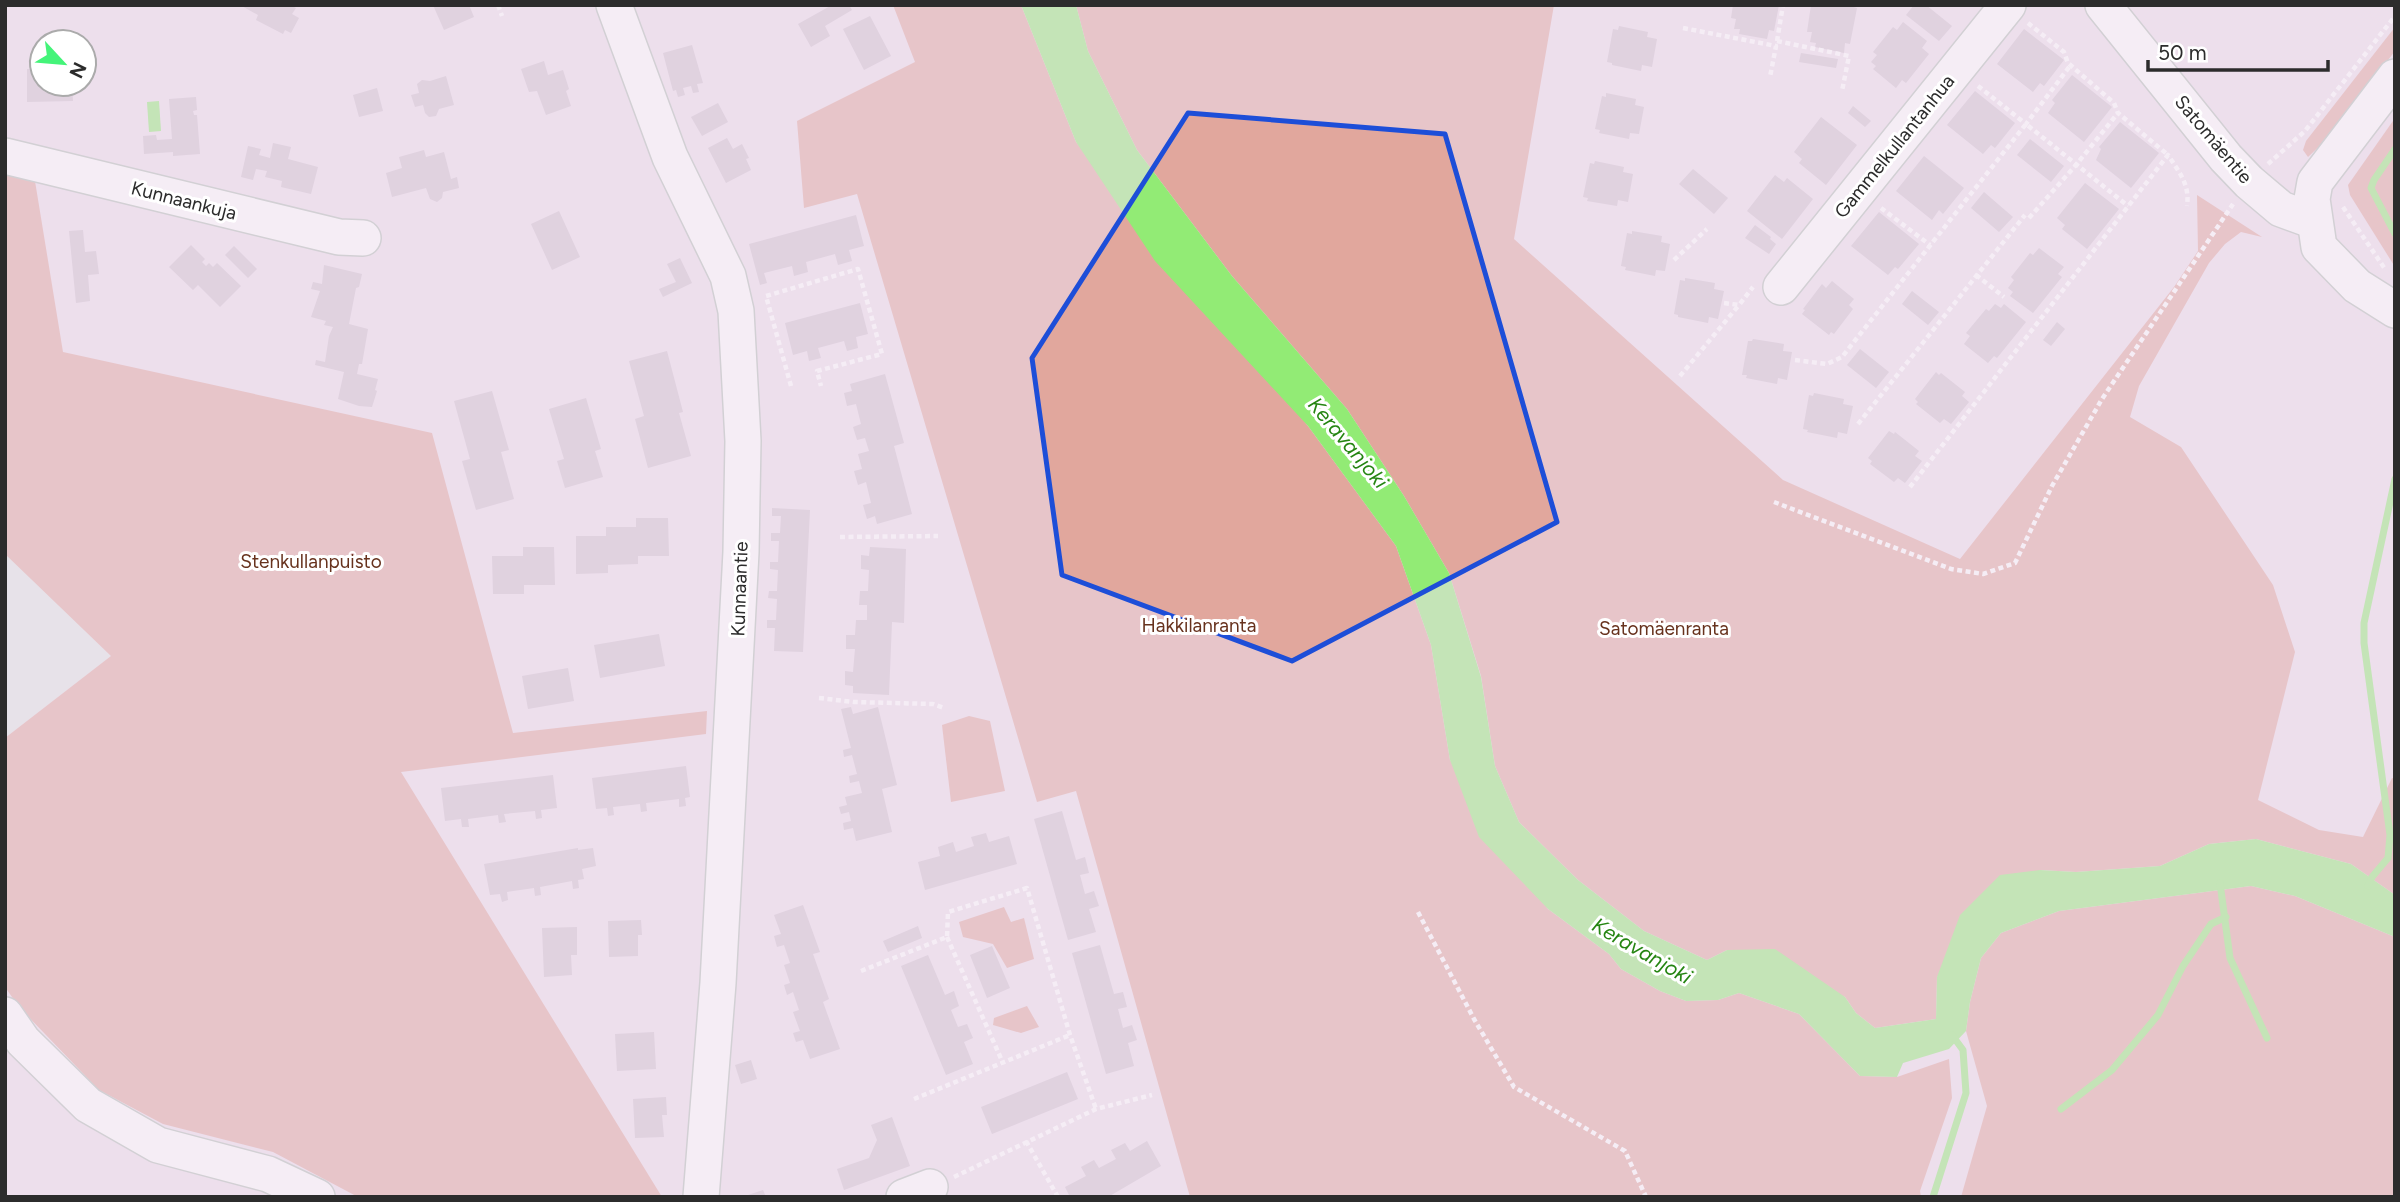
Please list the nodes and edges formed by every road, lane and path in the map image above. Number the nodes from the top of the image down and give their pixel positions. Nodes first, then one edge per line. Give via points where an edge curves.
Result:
1 (498, 5) edge
2 (614, 5) edge
3 (1783, 5) edge
4 (2103, 5) edge
5 (2007, 6) edge
6 (502, 16) dead end
7 (2395, 16) edge
8 (1683, 27) dead end
9 (1776, 43) junction
10 (2070, 66) junction
11 (1956, 68) junction
12 (2395, 77) edge
13 (1770, 78) dead end
14 (1842, 91) dead end
15 (2118, 113) junction
16 (2026, 124) junction
17 (2168, 155) junction
18 (5, 156) edge
19 (2076, 165) junction
20 (2264, 166) dead end
21 (1858, 190) junction
22 (2236, 201) dead end
23 (2128, 206) junction
24 (2187, 206) dead end
25 (2326, 211) junction
26 (1707, 229) dead end
27 (363, 238) dead end
28 (1930, 245) junction
29 (1674, 260) dead end
30 (1976, 275) junction
31 (2390, 276) dead end
32 (1768, 286) joint
33 (2004, 297) dead end
34 (1724, 303) dead end
35 (1739, 305) junction
36 (2395, 310) edge
37 (1795, 360) dead end
38 (1680, 376) dead end
39 (791, 386) dead end
40 (821, 386) dead end
41 (1858, 424) dead end
42 (1909, 487) dead end
43 (1774, 502) dead end
44 (937, 536) dead end
45 (839, 537) dead end
46 (819, 698) dead end
47 (944, 708) dead end
48 (1418, 912) dead end
49 (947, 937) junction
50 (861, 971) dead end
51 (5, 1015) edge
52 (1070, 1035) junction
53 (1003, 1063) junction
54 (1152, 1095) dead end
55 (914, 1099) dead end
56 (1096, 1109) junction
57 (1026, 1142) junction
58 (927, 1188) edge
59 (317, 1197) edge
60 (701, 1197) edge
61 (1058, 1197) edge
62 (1646, 1197) edge

1 - 6 path
2 - 60 street, Kunnaantie via 670,157 728,276 739,348 741,551 719,983
3 - 9 path
4 - 25 street, Satomäentie via 2249,182 2281,209
5 - 10 path via 2064,52
5 - 11 street, Gammelkullantanhua
7 - 20 path via 2305,131
8 - 9 path
9 - 13 path
9 - 14 path via 1849,55
10 - 15 path via 2114,103
10 - 16 path
11 - 16 path
11 - 21 street, Gammelkullantanhua
12 - 25 street via 2315,183 2312,199
15 - 17 path
15 - 19 path
16 - 19 path
16 - 28 path
17 - 23 path
17 - 24 path via 2189,193
18 - 27 street, Kunnaankuja via 339,237
19 - 23 path
19 - 30 path
21 - 28 path
21 - 32 street, Gammelkullantanhua
22 - 43 path via 2102,399 2015,563 1983,573 1951,569
23 - 42 path
25 - 31 path
25 - 36 street via 2319,247 2357,286
26 - 29 path
28 - 37 path via 1842,357 1827,364
30 - 33 path
30 - 41 path
32 - 35 path
34 - 35 path
35 - 38 path
39 - 40 path via 766,296 858,269 882,354 817,371
44 - 45 path
46 - 47 path
48 - 62 path via 1514,1087 1625,1151
49 - 50 path
49 - 52 path via 948,912 1027,888
49 - 53 path
51 - 59 street via 23,1041 88,1105 158,1145 268,1174
52 - 53 path
52 - 56 path
53 - 55 path
54 - 56 path
56 - 57 path
57 - 58 path
57 - 61 path

